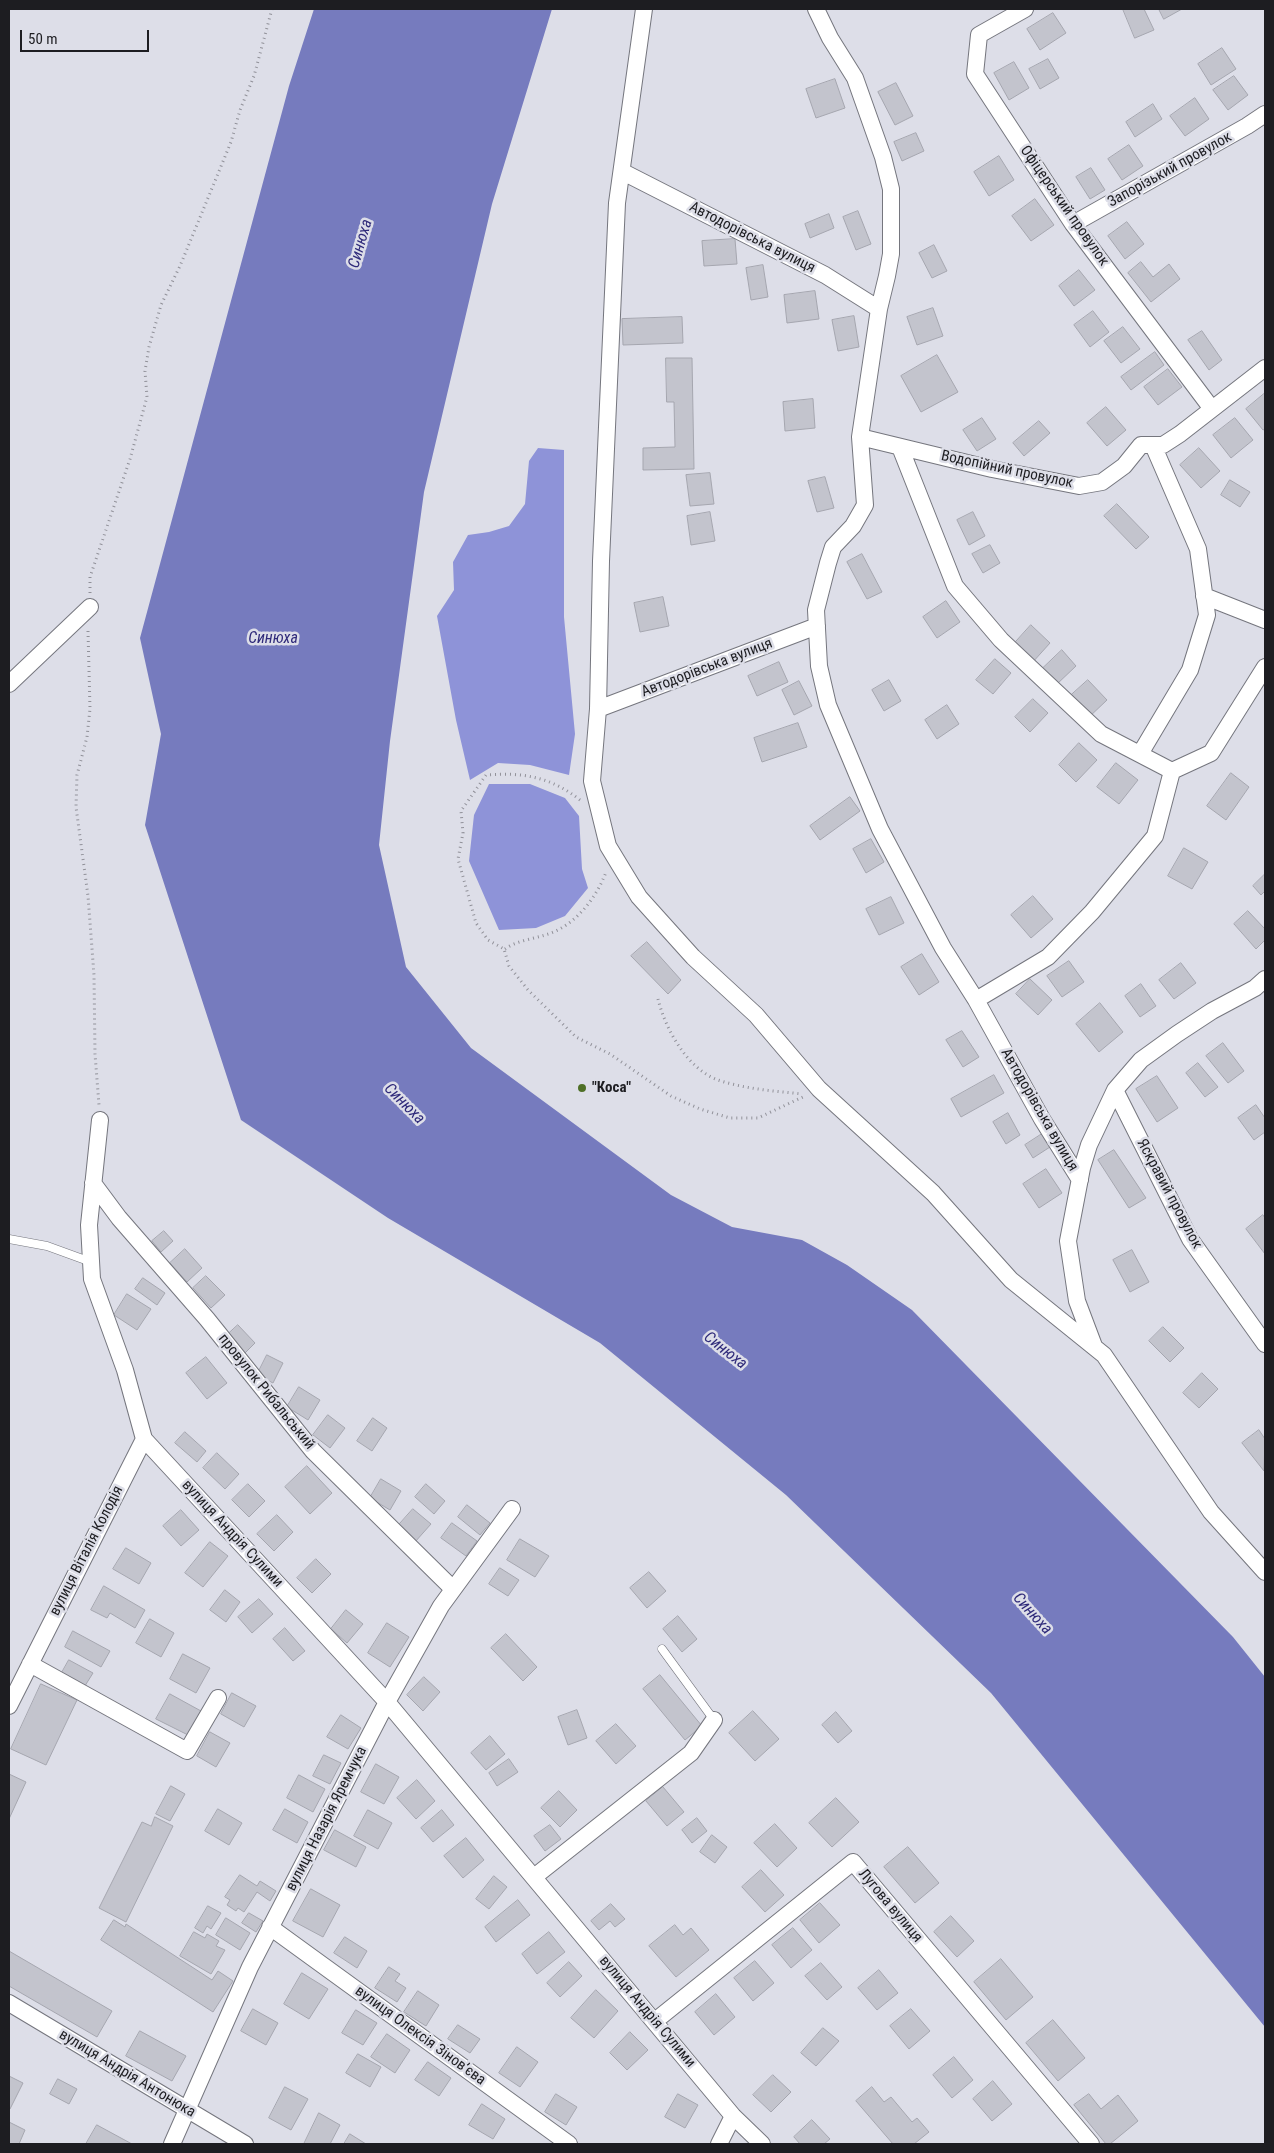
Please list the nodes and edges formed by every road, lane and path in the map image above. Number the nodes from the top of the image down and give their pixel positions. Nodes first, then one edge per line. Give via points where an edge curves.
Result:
1 (272, 9) edge
2 (644, 9) edge
3 (816, 9) edge
4 (1025, 9) edge
5 (1265, 114) edge
6 (622, 172) junction
7 (1073, 224) junction
8 (879, 309) junction
9 (1265, 368) edge
10 (1212, 409) junction
11 (860, 437) junction
12 (1153, 445) junction
13 (900, 447) junction
14 (1204, 596) junction
15 (90, 606) junction
16 (1265, 620) edge
17 (817, 626) junction
18 (1265, 667) edge
19 (9, 684) edge
20 (598, 709) junction
21 (1140, 754) junction
22 (1172, 771) junction
23 (601, 816) junction
24 (612, 852) junction
25 (504, 949) junction
26 (1265, 979) edge
27 (658, 999) dead end
28 (976, 1000) junction
29 (1115, 1090) junction
30 (100, 1120) joint
31 (1080, 1180) junction
32 (93, 1183) junction
33 (9, 1238) edge
34 (91, 1262) junction
35 (1265, 1344) edge
36 (1094, 1346) junction
37 (144, 1439) junction
38 (512, 1509) dead end
39 (1265, 1572) edge
40 (453, 1589) junction
41 (662, 1649) dead end
42 (30, 1664) junction
43 (218, 1698) dead end
44 (387, 1702) junction
45 (9, 1706) edge
46 (714, 1720) joint
47 (534, 1877) junction
48 (270, 1927) junction
49 (9, 2003) edge
50 (654, 2021) junction
51 (187, 2110) junction
52 (733, 2116) junction
53 (172, 2144) edge
54 (245, 2144) edge
55 (569, 2144) edge
56 (719, 2144) edge
57 (762, 2144) edge
58 (1091, 2144) edge

1 - 15 path via 263,49 231,142 161,304 145,371 147,397 130,459 90,577
2 - 6 street
3 - 8 street, Автодорівська вулиця via 855,78 891,189 891,254
4 - 7 street, Офіцерський провулок via 979,35 975,74
5 - 7 street, Запорізький провулок
6 - 8 street, Автодорівська вулиця via 825,275
6 - 20 street via 617,203 601,561
7 - 10 street, Офіцерський провулок
8 - 11 street, Автодорівська вулиця
9 - 10 street, Водопійний провулок
10 - 12 street, Водопійний провулок via 1162,445
11 - 13 street, Водопійний провулок
11 - 17 street, Автодорівська вулиця via 866,505 853,526 833,547 816,610
12 - 13 street, Водопійний провулок via 1141,445 1124,466 1102,482 1079,486 992,470
12 - 14 street via 1198,548
13 - 21 street via 955,586 1001,640 1101,734
14 - 16 street
14 - 21 street via 1206,615 1190,670
15 - 19 street
15 - 30 path via 87,619 90,709 77,775 76,807 88,896
17 - 20 street, Автодорівська вулиця
17 - 28 street, Автодорівська вулиця via 819,666 828,705 880,829 943,948
18 - 22 street via 1211,753
20 - 23 street via 592,781
21 - 22 street
22 - 28 street via 1155,836 1092,912 1048,957
23 - 24 street
23 - 25 path via 567,790 535,776 506,773 486,776 461,812 463,833 458,859 476,923 488,940
24 - 25 path via 592,901 575,918 549,934
24 - 36 street via 639,897 693,957 756,1015 819,1089 933,1193 1011,1280
25 - 27 path via 509,966 528,990 576,1037 610,1054 671,1096 730,1118 758,1118 808,1095 716,1080 702,1071 677,1045
26 - 29 street via 1141,1060
28 - 31 street, Автодорівська вулиця
29 - 31 street via 1089,1145
29 - 35 street, Яскравий провулок via 1190,1238
30 - 32 street, вулиця Андрія Сулими
31 - 36 street, Автодорівська вулиця via 1068,1241 1077,1301
32 - 34 street, вулиця Андрія Сулими via 89,1224
32 - 40 street, провулок Рибальський via 313,1451
33 - 34 lane via 47,1246
34 - 37 street, вулиця Андрія Сулими via 92,1279 125,1370
36 - 39 street, Автодорівська вулиця via 1104,1355 1211,1512
37 - 42 street, вулиця Віталія Колодія
37 - 44 street, вулиця Андрія Сулими
38 - 40 street, вулиця Назарія Яремчука
40 - 44 street, вулиця Назарія Яремчука
41 - 46 lane
42 - 43 street via 187,1751
42 - 45 street, вулиця Віталія Колодія
44 - 47 street, вулиця Андрія Сулими
44 - 48 street, вулиця Назарія Яремчука
46 - 47 street via 691,1753
47 - 50 street, вулиця Андрія Сулими
48 - 51 street, вулиця Назарія Яремчука
48 - 55 street, вулиця Олексія Зіновʼєва
49 - 51 street, вулиця Андрія Антонюка
50 - 52 street, вулиця Андрія Сулими
50 - 58 street, Лугова вулиця via 853,1862
51 - 53 street, вулиця Назарія Яремчука
51 - 54 street, вулиця Андрія Антонюка
52 - 56 street
52 - 57 street, вулиця Андрія Сулими

